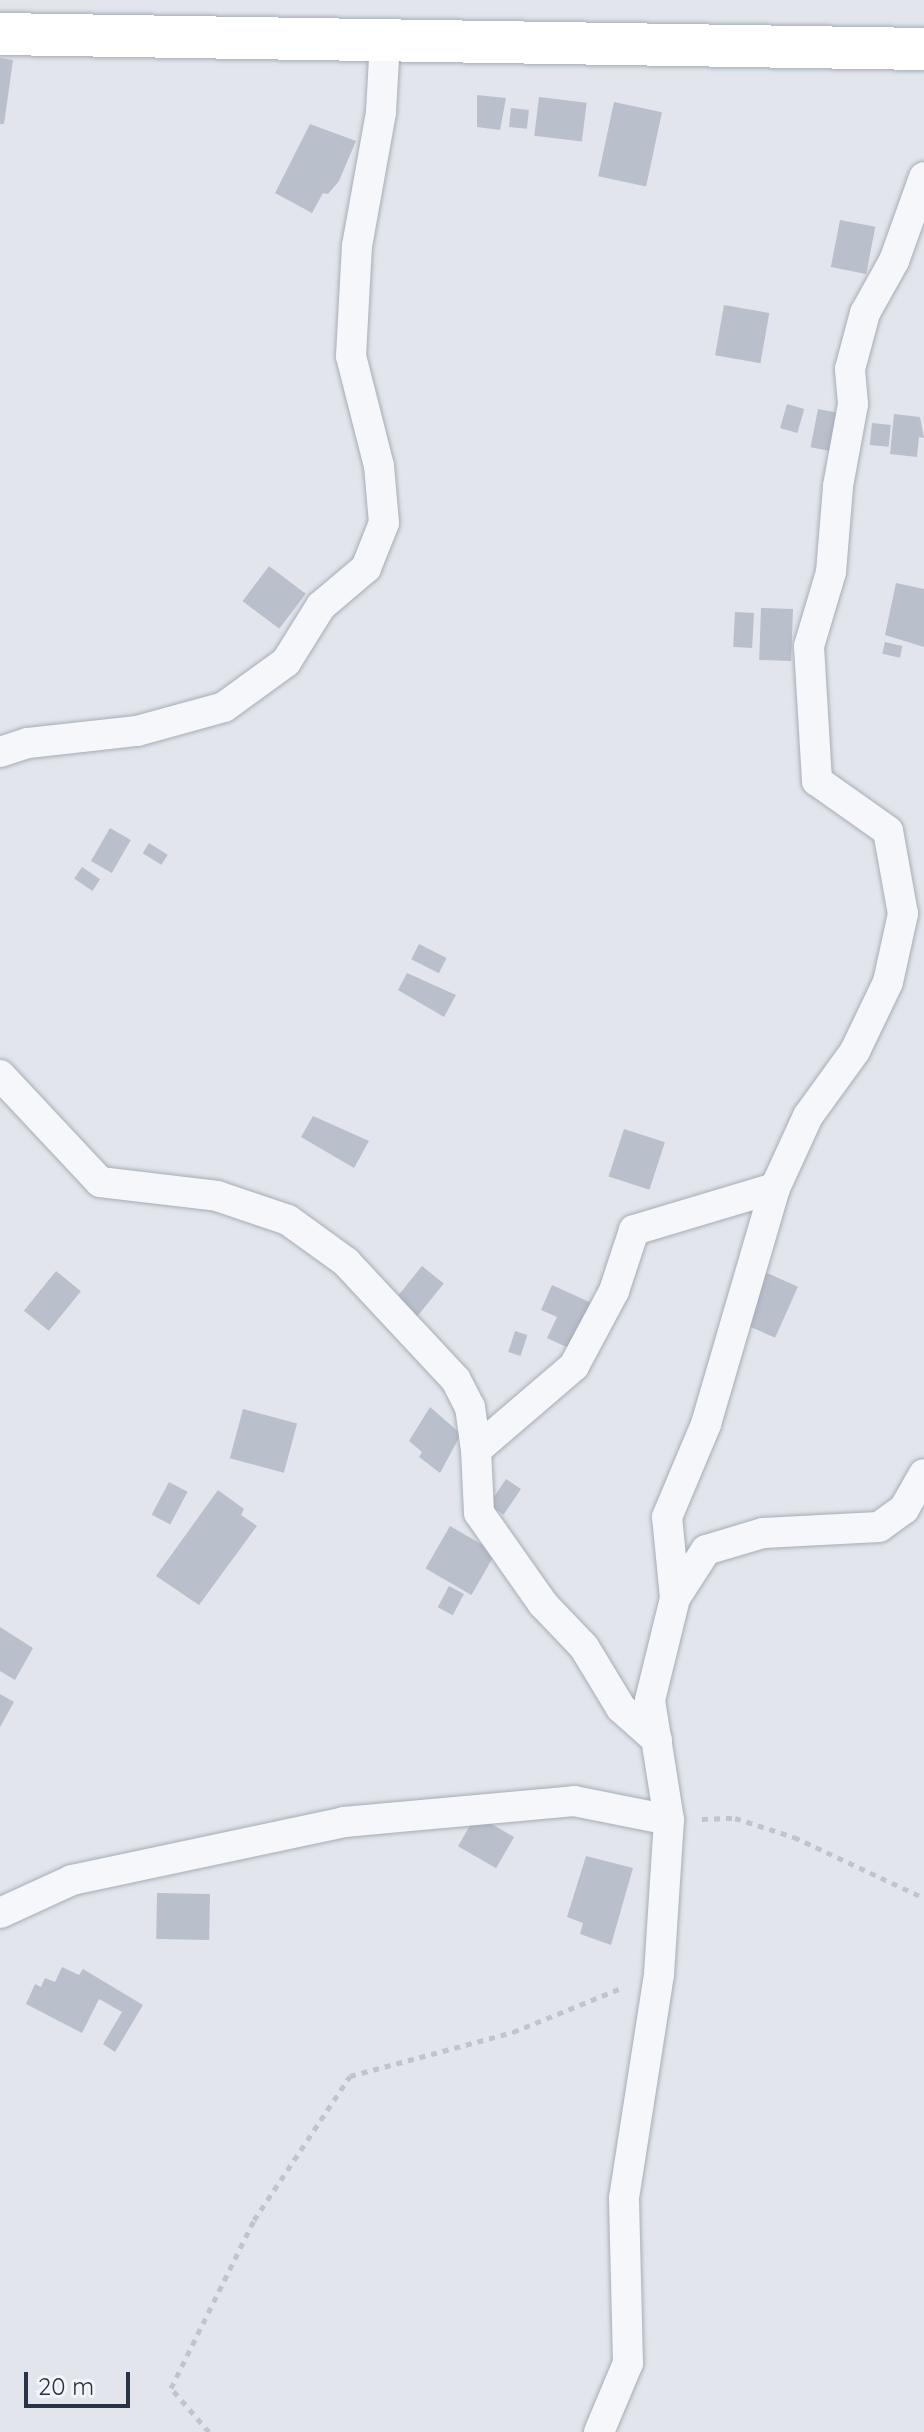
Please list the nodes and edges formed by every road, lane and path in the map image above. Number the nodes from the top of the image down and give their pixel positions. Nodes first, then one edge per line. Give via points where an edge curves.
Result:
1 (0, 34) edge
2 (385, 40) junction
3 (924, 49) edge
4 (924, 177) edge
5 (0, 752) edge
6 (0, 1075) edge
7 (775, 1188) junction
8 (476, 1450) junction
9 (924, 1474) edge
10 (675, 1598) junction
11 (657, 1740) junction
12 (669, 1820) junction
13 (924, 1898) edge
14 (0, 1913) edge
15 (659, 1974) junction
16 (209, 2432) edge
17 (599, 2432) edge

1 - 2 street
2 - 3 street
2 - 5 street via 381,112 357,246 351,356 379,466 384,523 366,568 321,606 286,662 224,707 137,731 28,743
4 - 7 street via 894,261 865,313 850,369 853,404 838,486 831,572 809,646 817,781 888,831 903,914 888,982 855,1051 808,1116
6 - 8 street via 100,1182 217,1196 288,1220 346,1262 456,1380 470,1407
7 - 8 street via 634,1230 614,1291 574,1366
7 - 10 street via 706,1424 667,1517
8 - 11 street via 479,1513 543,1604 584,1647 621,1708
9 - 10 street via 904,1509 879,1527 763,1533 706,1550
10 - 11 street via 650,1700
11 - 12 street
12 - 13 path via 735,1818 808,1842
12 - 14 street via 574,1801 344,1822 72,1880
12 - 15 street
15 - 16 path via 513,2032 350,2076 254,2220 171,2388
15 - 17 street via 624,2198 628,2363

